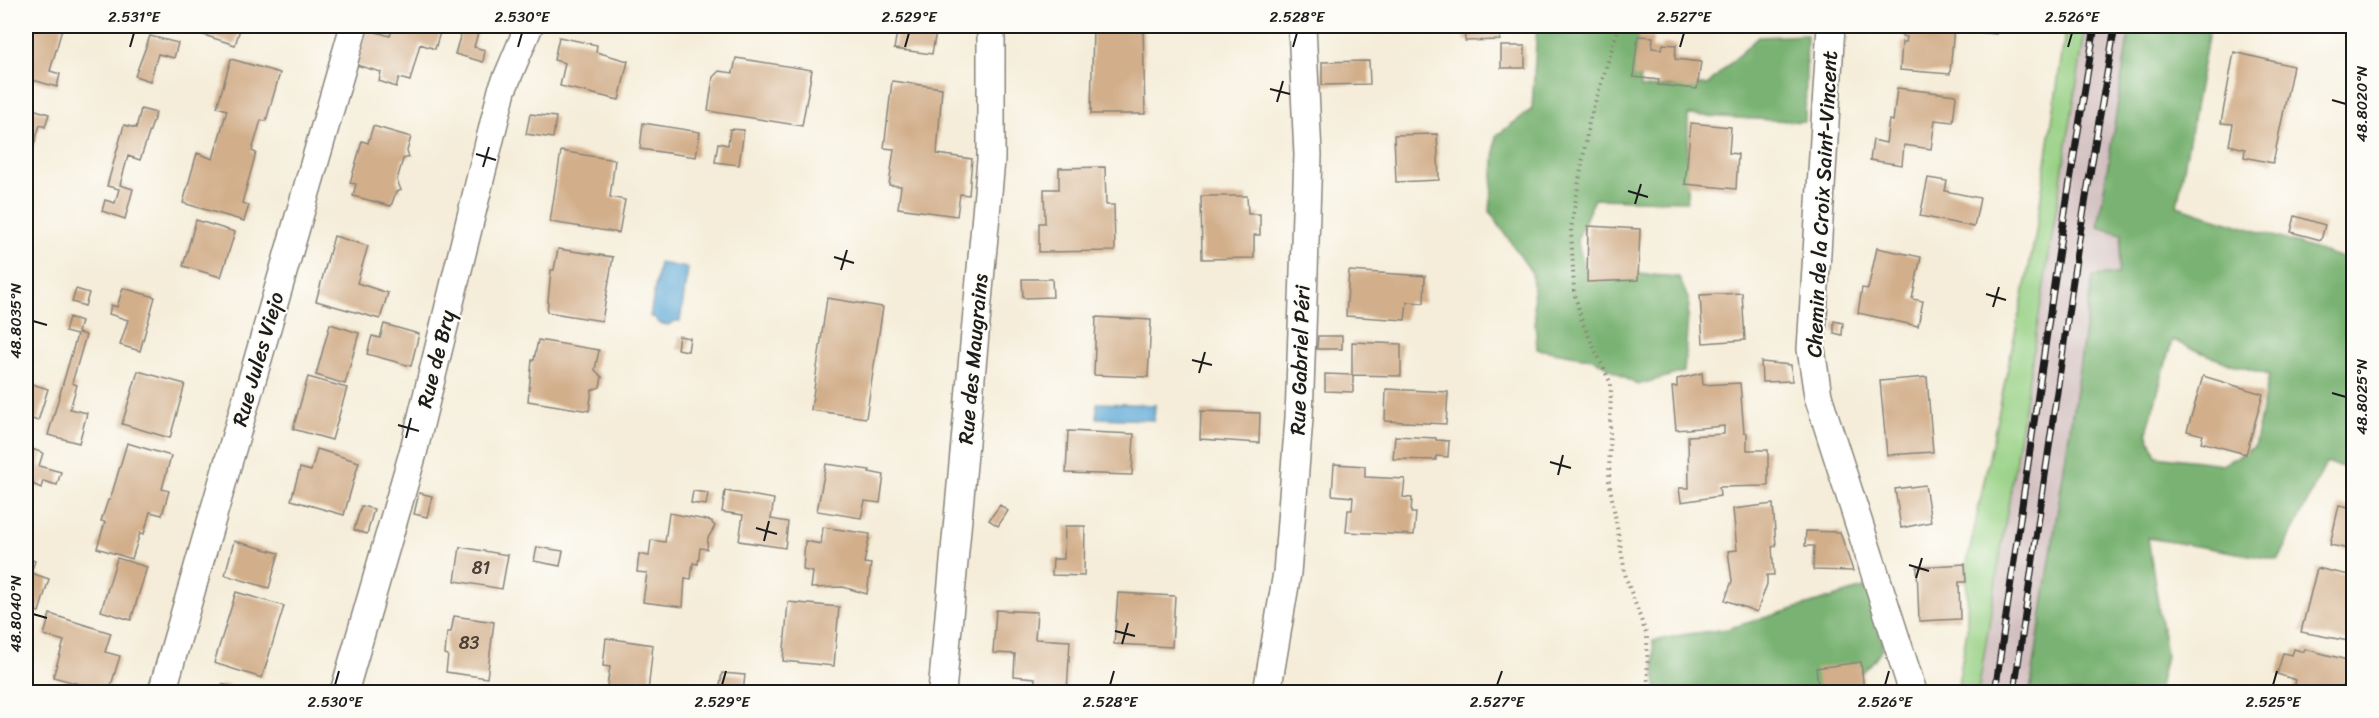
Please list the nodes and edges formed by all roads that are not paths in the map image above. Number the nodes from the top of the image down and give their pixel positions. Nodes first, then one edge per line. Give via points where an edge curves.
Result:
1 (354, 26) edge
2 (529, 26) edge
3 (991, 26) edge
4 (1302, 26) edge
5 (1831, 26) edge
6 (162, 693) edge
7 (344, 693) edge
8 (942, 693) edge
9 (1267, 693) edge
10 (1913, 693) edge

1 - 6 street, Rue Jules Viejo
2 - 7 street, Rue de Bry via 502,90 413,453
3 - 8 street, Rue des Maugrains via 991,160
4 - 9 street, Rue Gabriel Péri via 1308,155 1299,418 1287,573
5 - 10 street, Chemin de la Croix Saint-Vincent via 1811,349 1818,396

